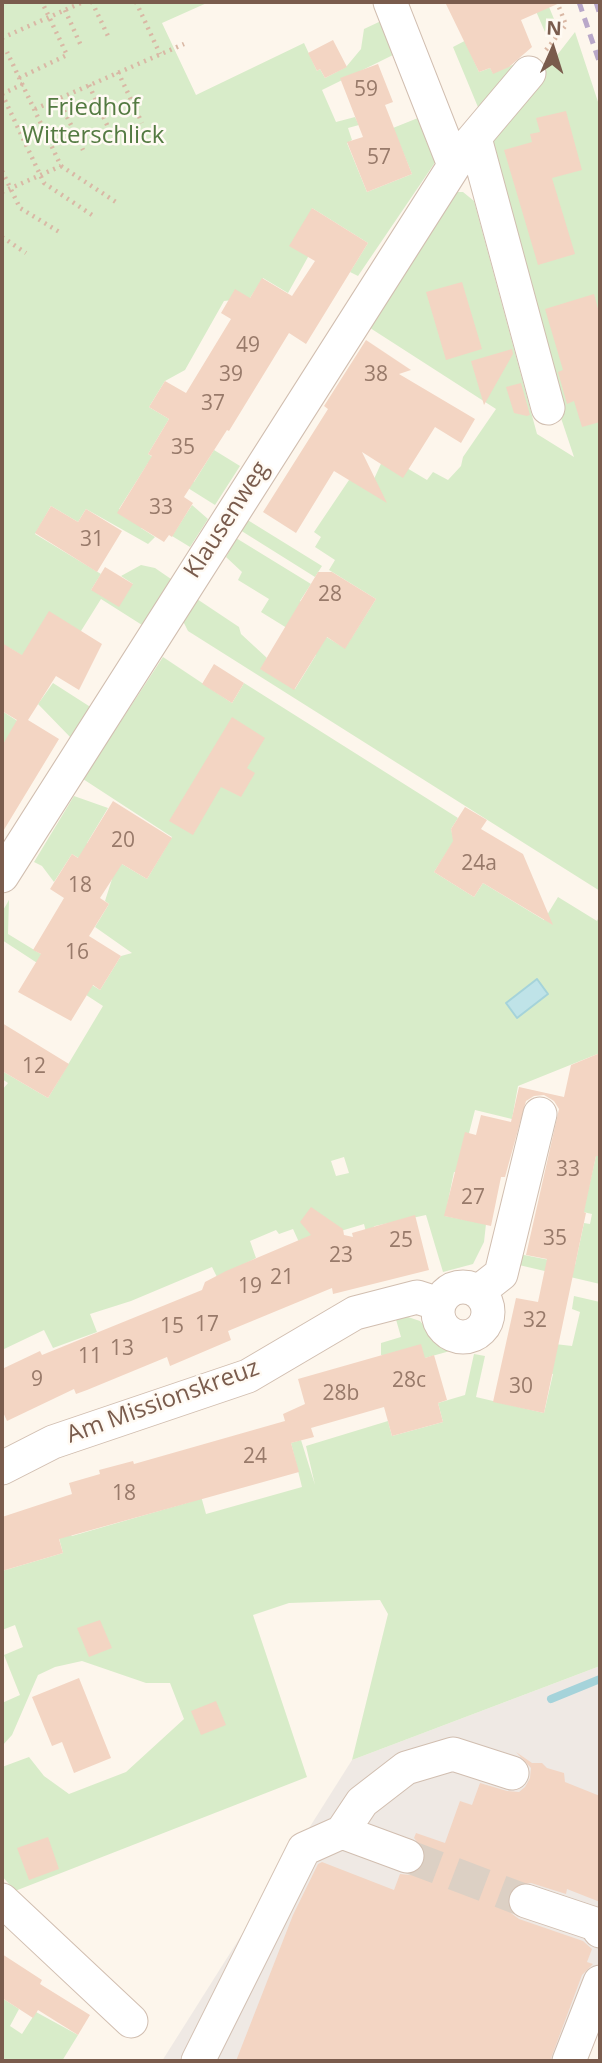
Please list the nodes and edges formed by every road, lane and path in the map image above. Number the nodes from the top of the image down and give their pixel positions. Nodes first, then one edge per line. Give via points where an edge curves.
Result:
1 (42, 2) edge
2 (83, 2) edge
3 (92, 2) edge
4 (136, 2) edge
5 (390, 2) edge
6 (556, 2) edge
7 (65, 10) junction
8 (49, 17) junction
9 (566, 25) dead end
10 (108, 36) dead end
11 (2, 38) edge
12 (184, 44) dead end
13 (82, 48) dead end
14 (7, 52) dead end
15 (160, 54) junction
16 (118, 72) junction
17 (528, 73) dead end
18 (19, 78) junction
19 (23, 84) junction
20 (89, 85) junction
21 (2, 94) edge
22 (58, 99) junction
23 (35, 109) junction
24 (142, 123) dead end
25 (112, 136) dead end
26 (475, 138) junction
27 (83, 150) dead end
28 (454, 165) junction
29 (61, 166) junction
30 (2, 171) edge
31 (41, 175) junction
32 (10, 189) junction
33 (2, 192) edge
34 (119, 204) dead end
35 (95, 217) dead end
36 (61, 233) dead end
37 (2, 237) edge
38 (26, 253) dead end
39 (548, 408) dead end
40 (2, 876) edge
41 (540, 1114) dead end
42 (478, 1292) junction
43 (439, 1304) junction
44 (2, 1468) edge
45 (512, 1773) dead end
46 (342, 1832) junction
47 (407, 1856) tunnel mouth
48 (2, 1900) edge
49 (526, 1901) tunnel mouth
50 (600, 1931) edge
51 (600, 1982) edge
52 (131, 2021) dead end
53 (198, 2061) edge
54 (569, 2061) edge

1 - 8 path
2 - 7 path
3 - 10 path
4 - 15 path
5 - 28 street
6 - 9 path
7 - 8 path
7 - 13 path
8 - 11 path
8 - 18 path via 67,55
12 - 15 path
14 - 18 path
15 - 16 path
16 - 20 path
16 - 24 path
17 - 26 street, Klausenweg
18 - 19 path
19 - 21 path
19 - 23 path
20 - 22 path
20 - 25 path
21 - 31 path
22 - 23 path
22 - 27 path
23 - 29 path
26 - 28 street, Klausenweg
26 - 39 street
28 - 40 street, Klausenweg
29 - 31 path
29 - 34 path
30 - 32 path
31 - 32 path
31 - 35 path via 44,183
32 - 33 path
32 - 36 path via 20,208
37 - 38 path
41 - 42 street via 501,1274
42 - 43 street via 467,1287 454,1289
42 - 43 street via 489,1312 486,1324 469,1338 446,1331
43 - 44 street, Am Missionskreuz via 417,1297 355,1313 248,1376 53,1442
45 - 46 street via 453,1754 406,1768 362,1802
46 - 47 street
46 - 53 street via 304,1849
48 - 52 street
49 - 50 street via 595,1924
51 - 54 street

